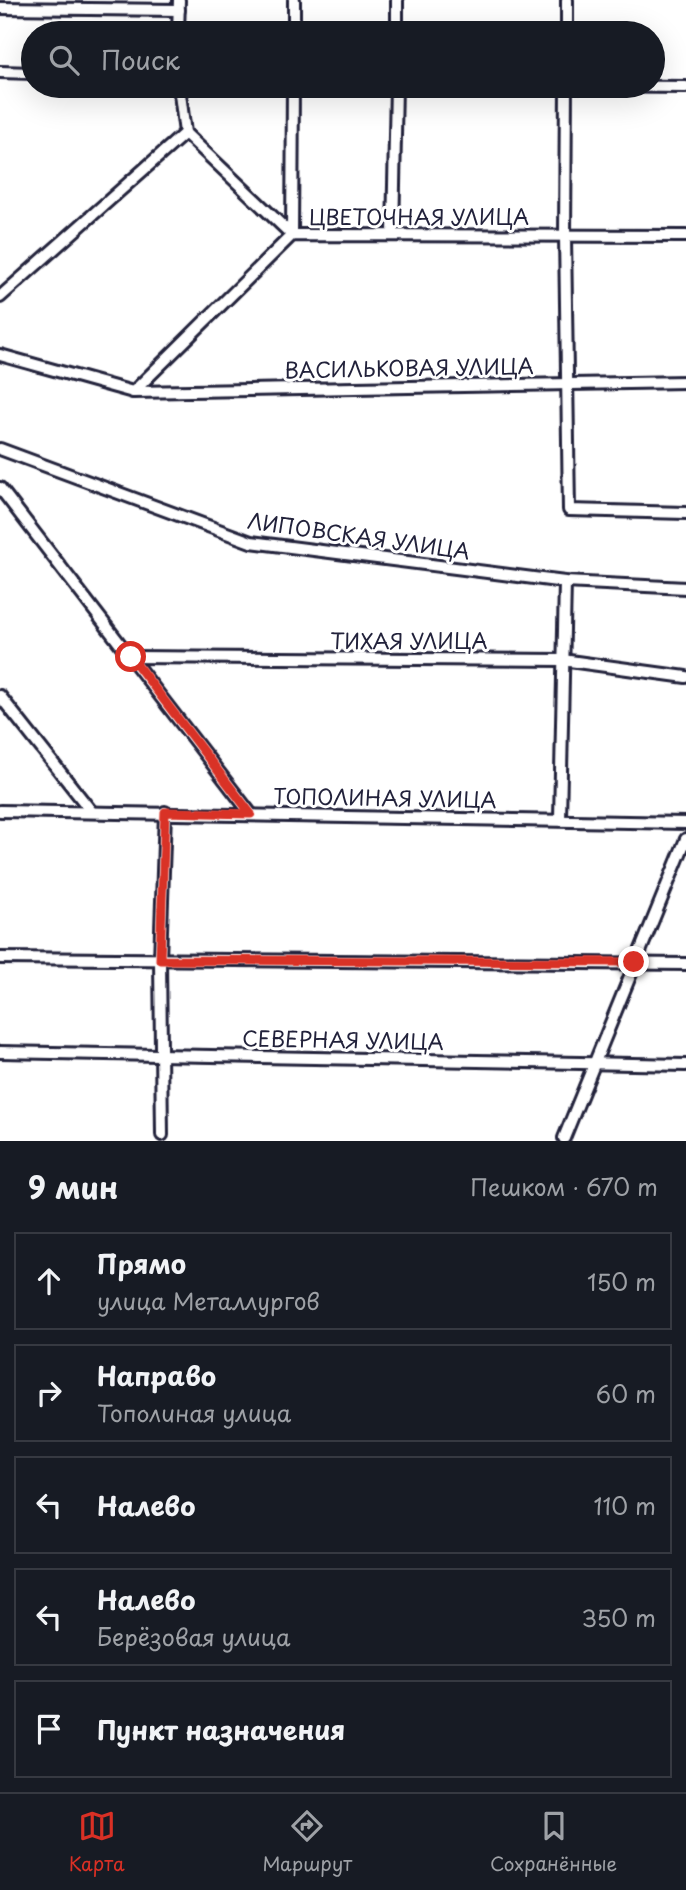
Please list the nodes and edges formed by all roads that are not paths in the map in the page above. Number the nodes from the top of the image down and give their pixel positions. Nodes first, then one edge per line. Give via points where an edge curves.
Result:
1 (294, 0) edge
2 (397, 0) edge
3 (567, 0) edge
4 (179, 5) edge
5 (0, 8) edge
6 (294, 21) edge
7 (397, 21) edge
8 (567, 21) edge
9 (0, 72) edge
10 (21, 73) edge
11 (665, 87) edge
12 (686, 87) edge
13 (181, 98) edge
14 (293, 98) edge
15 (396, 98) edge
16 (566, 98) edge
17 (185, 133) junction
18 (292, 235) junction
19 (393, 235) junction
20 (565, 236) junction
21 (686, 236) edge
22 (0, 297) edge
23 (0, 355) edge
24 (686, 382) edge
25 (565, 383) junction
26 (133, 392) junction
27 (0, 449) edge
28 (0, 488) edge
29 (686, 513) edge
30 (565, 582) junction
31 (686, 589) edge
32 (131, 657) junction
33 (562, 660) junction
34 (686, 677) edge
35 (0, 696) edge
36 (0, 811) edge
37 (90, 811) junction
38 (165, 812) junction
39 (251, 814) junction
40 (560, 819) junction
41 (686, 823) edge
42 (686, 839) edge
43 (0, 958) edge
44 (160, 960) junction
45 (634, 962) junction
46 (686, 964) edge
47 (0, 1052) edge
48 (160, 1054) junction
49 (594, 1065) junction
50 (686, 1065) edge
51 (162, 1135) dead end
52 (564, 1138) dead end

1 - 6 street
2 - 7 street
3 - 8 street
4 - 5 street
9 - 10 street
11 - 12 street
13 - 17 street
14 - 18 street
15 - 19 street
16 - 20 street
17 - 18 street
17 - 22 street
18 - 19 street, ЦВЕТОЧНАЯ УЛИЦА
18 - 26 street, ЦВЕТОЧНАЯ УЛИЦА
19 - 20 street, ЦВЕТОЧНАЯ УЛИЦА
20 - 21 street, ЦВЕТОЧНАЯ УЛИЦА
20 - 25 street
23 - 26 street, ВАСИЛЬКОВАЯ УЛИЦА
24 - 25 street, ВАСИЛЬКОВАЯ УЛИЦА
25 - 26 street, ВАСИЛЬКОВАЯ УЛИЦА
25 - 29 street via 569,510
27 - 30 street, ЛИПОВСКАЯ УЛИЦА via 251,542
28 - 32 street
30 - 31 street, ЛИПОВСКАЯ УЛИЦА
30 - 33 street
32 - 33 street, ТИХАЯ УЛИЦА
32 - 39 street
33 - 34 street, ТИХАЯ УЛИЦА
33 - 40 street
35 - 37 street
36 - 37 street, ТОПОЛИНАЯ УЛИЦА
37 - 38 street, ТОПОЛИНАЯ УЛИЦА
38 - 39 street, ТОПОЛИНАЯ УЛИЦА
38 - 44 street
39 - 40 street, ТОПОЛИНАЯ УЛИЦА
40 - 41 street, ТОПОЛИНАЯ УЛИЦА
42 - 45 street
43 - 44 street
44 - 45 street
44 - 48 street
45 - 46 street
45 - 49 street
47 - 48 street, СЕВЕРНАЯ УЛИЦА
48 - 49 street, СЕВЕРНАЯ УЛИЦА
48 - 51 street
49 - 50 street, СЕВЕРНАЯ УЛИЦА
49 - 52 street

